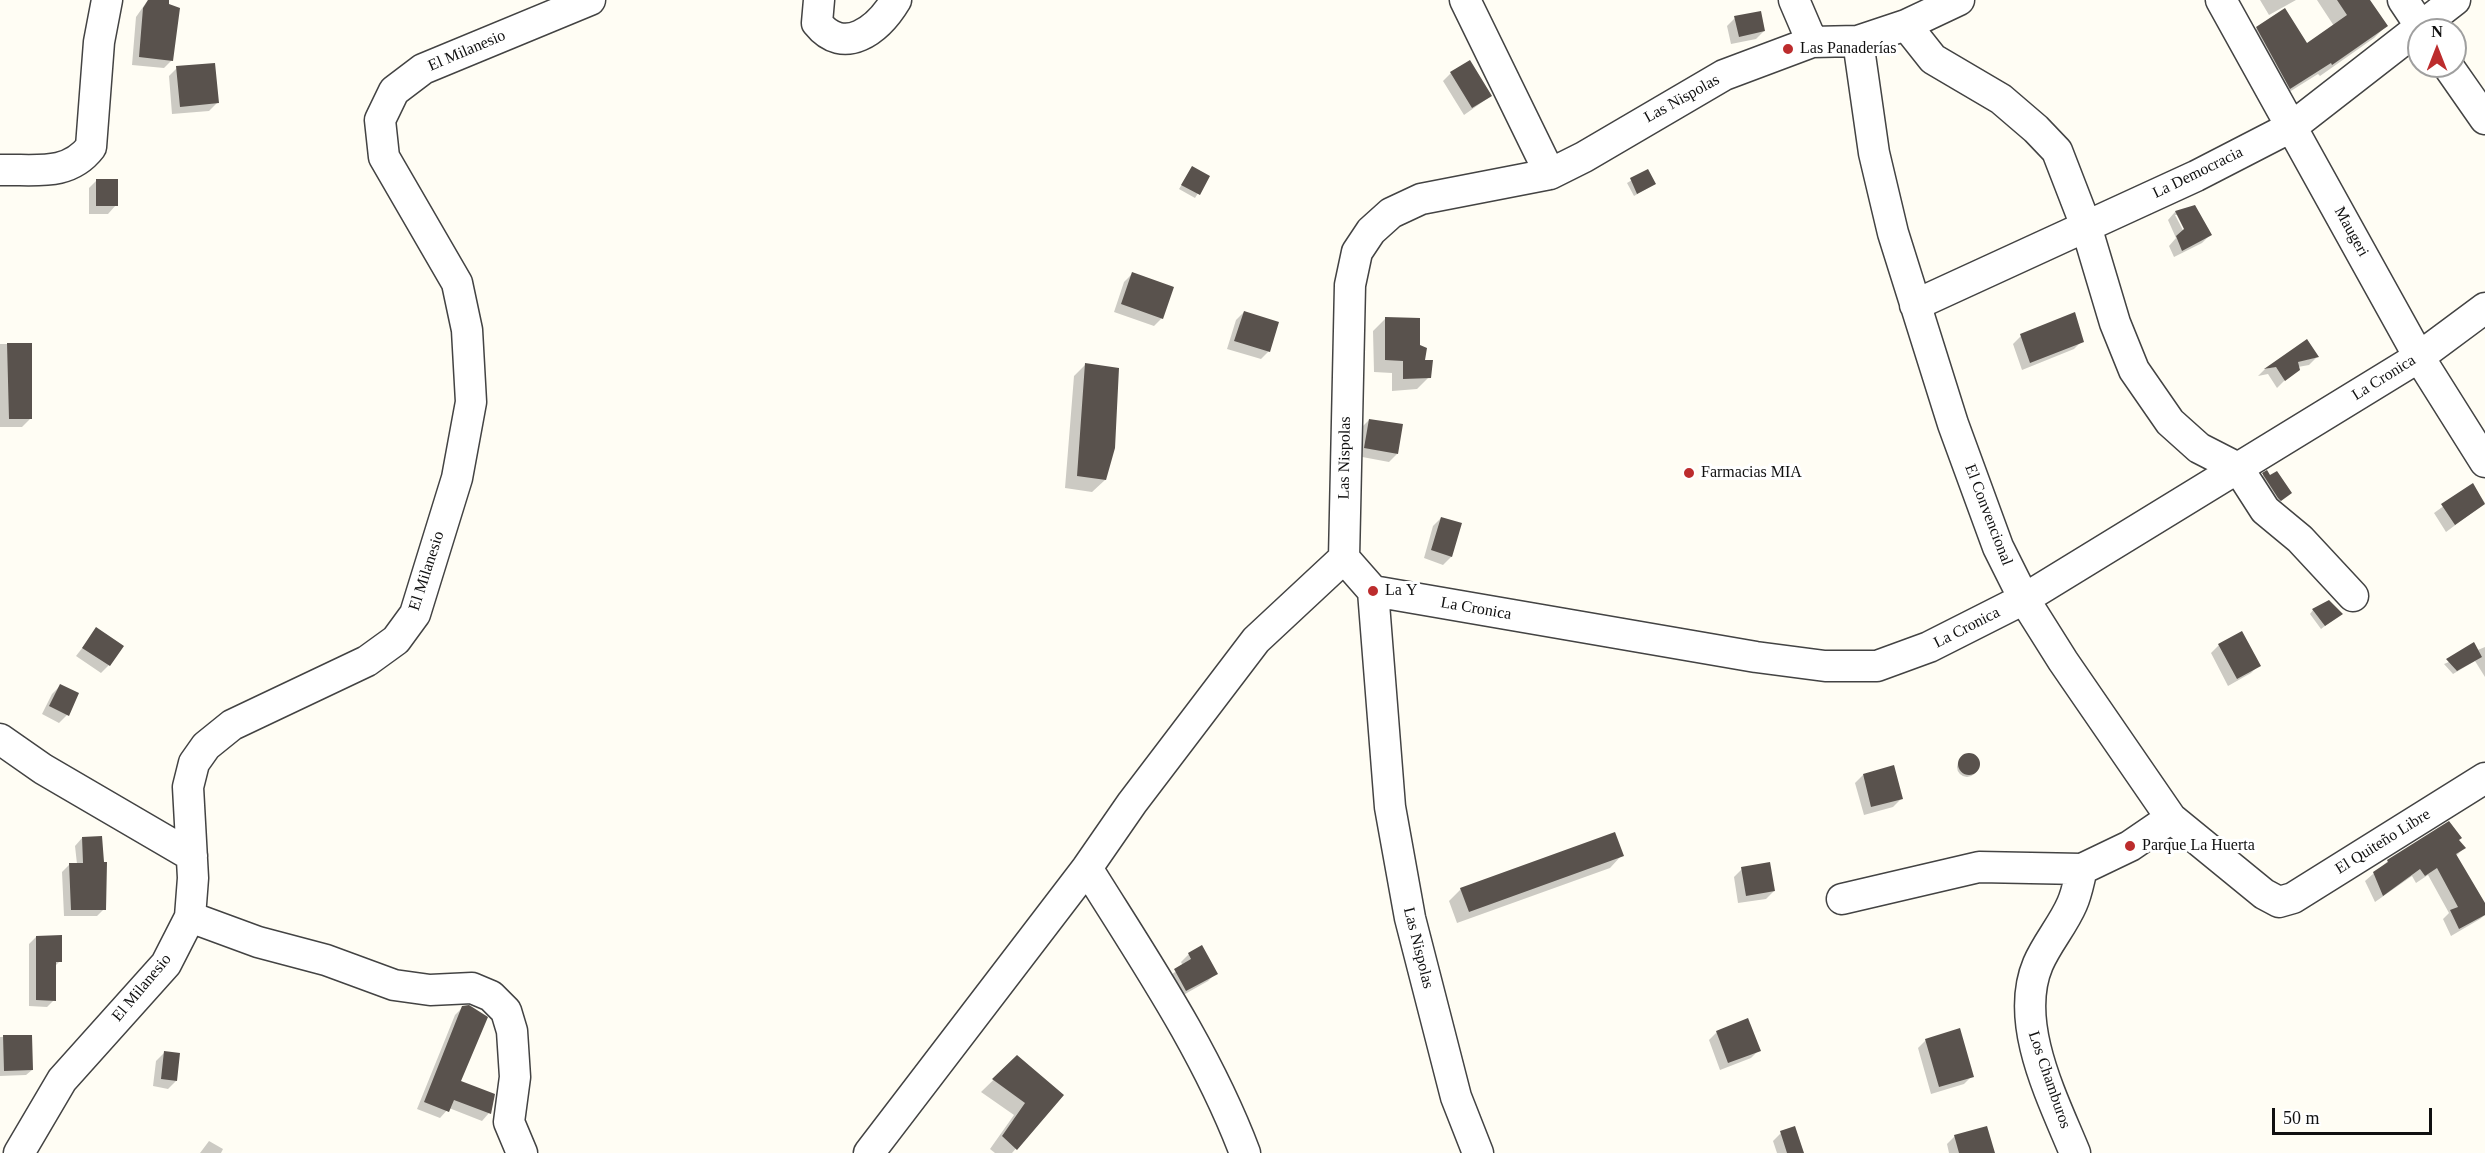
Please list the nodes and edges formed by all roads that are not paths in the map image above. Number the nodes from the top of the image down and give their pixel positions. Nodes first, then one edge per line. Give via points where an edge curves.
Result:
1 (107, 0) edge
2 (590, 0) edge
3 (819, 0) edge
4 (896, 0) edge
5 (1465, 0) edge
6 (1794, 0) edge
7 (1959, 0) edge
8 (2221, 0) edge
9 (2403, 0) edge
10 (2455, 0) edge
11 (2415, 18) edge
12 (2435, 18) edge
13 (1906, 25) junction
14 (2407, 40) edge
15 (1858, 41) junction
16 (1812, 42) junction
17 (2456, 78) edge
18 (2485, 119) edge
19 (2293, 126) junction
20 (0, 170) edge
21 (1550, 174) junction
22 (2086, 226) junction
23 (1915, 305) junction
24 (2485, 308) edge
25 (2420, 357) junction
26 (2485, 462) edge
27 (2238, 468) junction
28 (1344, 558) junction
29 (1373, 591) junction
30 (2353, 596) dead end
31 (2024, 599) junction
32 (0, 738) edge
33 (2485, 778) edge
34 (2171, 818) junction
35 (192, 856) junction
36 (1086, 868) junction
37 (2082, 869) junction
38 (1842, 899) dead end
39 (2279, 902) joint
40 (190, 917) junction
41 (20, 1153) edge
42 (522, 1153) edge
43 (869, 1153) edge
44 (1245, 1153) edge
45 (1478, 1153) edge
46 (2076, 1153) edge

1 - 20 street via 99,42 91,147 81,161 67,168
2 - 35 street, El Milanesio via 423,69 394,91 380,120 384,157 457,283 467,330 471,402 457,478 415,614 396,640 367,661 232,725 206,746 194,763 188,787
3 - 4 street via 817,23 827,36 846,40 870,31
5 - 21 street
6 - 16 street
7 - 13 street, Las Nispolas
8 - 19 street, Maugeri
9 - 11 street
10 - 12 street, La Democracia
13 - 15 street, Las Nispolas
13 - 22 street via 1933,58 2001,99 2057,151
14 - 19 street, La Democracia
15 - 16 street, Las Nispolas
15 - 23 street, El Convencional via 1874,153
16 - 21 street, Las Nispolas via 1724,75
17 - 18 street
19 - 22 street, La Democracia
19 - 25 street, Maugeri
21 - 28 street, Las Nispolas via 1421,199 1391,213 1371,231 1357,252 1350,285 1348,329
22 - 23 street, La Democracia
22 - 27 street via 2115,323 2134,370 2170,422 2199,448
23 - 31 street, El Convencional via 1998,548
24 - 25 street, La Cronica
25 - 26 street, Maugeri
25 - 27 street, La Cronica
27 - 30 street via 2265,510 2300,539
27 - 31 street, La Cronica
28 - 29 street
28 - 36 street via 1256,640
29 - 31 street, La Cronica via 1825,666 1877,666 1929,647
29 - 45 street, Las Nispolas via 1390,807 1410,918 1456,1097
31 - 34 street, El Convencional
32 - 35 street via 43,769
33 - 39 street, El Quiteño Libre via 2294,898
34 - 37 street via 2130,846
34 - 39 street, El Convencional
35 - 40 street, El Milanesio
36 - 43 street
36 - 44 street via 1183,1021 1225,1102
37 - 38 street via 1979,867
37 - 46 street, Los Chamburos via 2072,903 2038,964 2031,986 2029,1021 2046,1081
40 - 41 street, El Milanesio via 166,964 62,1080
40 - 42 street via 394,985 430,990 472,988 491,996 506,1011 512,1031 514,1077 509,1122

